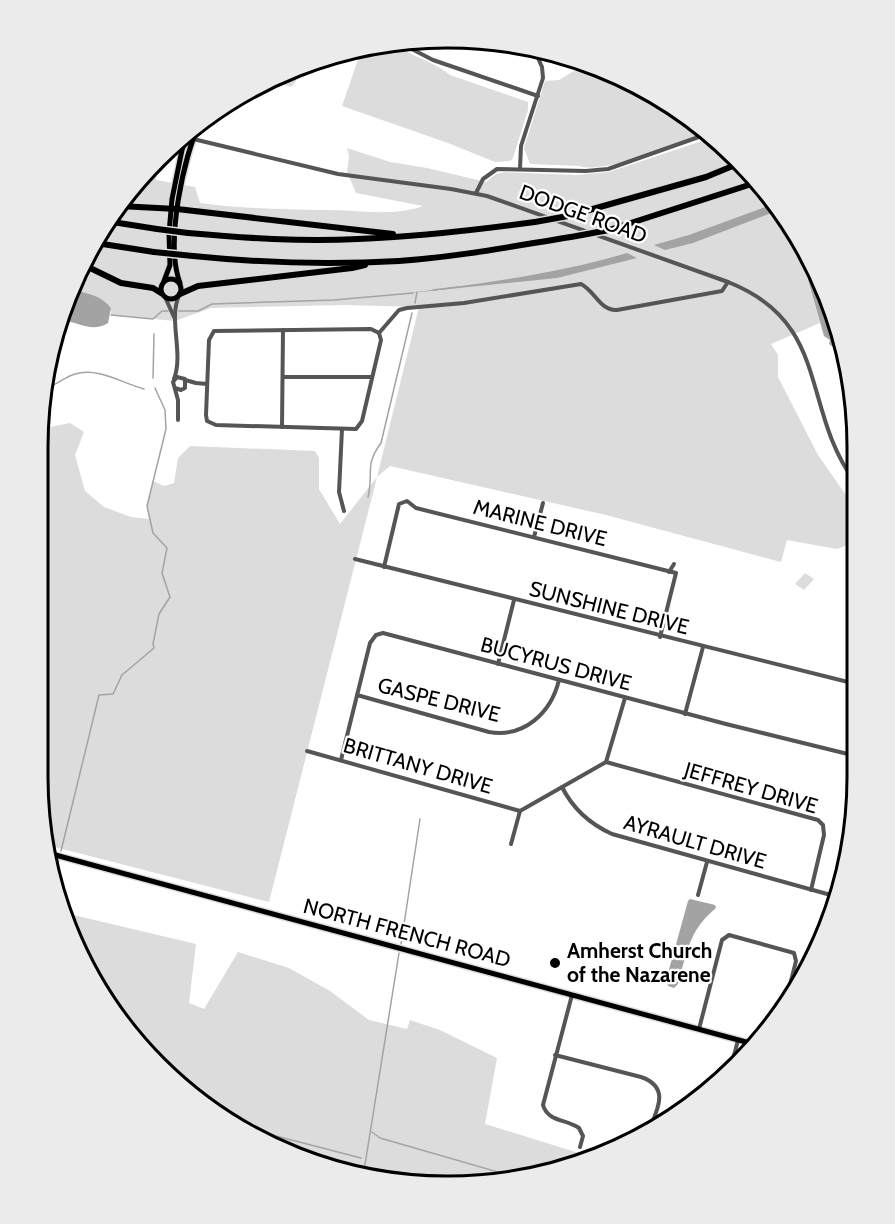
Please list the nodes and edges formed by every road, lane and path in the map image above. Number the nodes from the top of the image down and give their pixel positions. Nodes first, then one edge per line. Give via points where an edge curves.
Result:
1 (413, 50) edge
2 (538, 59) edge
3 (538, 96) junction
4 (699, 137) edge
5 (193, 139) edge
6 (193, 140) edge
7 (183, 148) edge
8 (731, 166) edge
9 (520, 168) junction
10 (749, 185) edge
11 (476, 193) junction
12 (129, 207) edge
13 (174, 209) junction
14 (118, 222) edge
15 (409, 235) junction
16 (104, 244) edge
17 (377, 261) junction
18 (91, 268) edge
19 (164, 281) junction
20 (728, 282) junction
21 (180, 283) junction
22 (163, 295) junction
23 (179, 295) junction
24 (175, 321) junction
25 (283, 330) junction
26 (379, 333) junction
27 (178, 363) junction
28 (373, 376) junction
29 (283, 377) junction
30 (174, 379) junction
31 (184, 379) junction
32 (196, 383) junction
33 (207, 384) junction
34 (175, 388) junction
35 (184, 388) junction
36 (178, 400) junction
37 (178, 420) dead end
38 (282, 427) junction
39 (342, 429) junction
40 (847, 469) edge
41 (543, 503) dead end
42 (344, 511) dead end
43 (534, 537) junction
44 (355, 559) dead end
45 (674, 564) dead end
46 (384, 567) junction
47 (669, 572) junction
48 (514, 600) junction
49 (660, 637) junction
50 (703, 647) junction
51 (498, 664) junction
52 (560, 680) junction
53 (847, 682) edge
54 (357, 695) junction
55 (625, 698) junction
56 (686, 714) junction
57 (308, 751) dead end
58 (847, 754) edge
59 (341, 760) junction
60 (606, 762) junction
61 (562, 788) junction
62 (520, 811) junction
63 (511, 844) dead end
64 (56, 855) edge
65 (707, 862) junction
66 (811, 890) junction
67 (829, 895) edge
68 (698, 896) dead end
69 (792, 978) edge
70 (572, 995) junction
71 (699, 1029) junction
72 (738, 1040) junction
73 (746, 1042) edge
74 (555, 1055) junction
75 (734, 1055) edge
76 (655, 1118) edge
77 (580, 1147) dead end

1 - 3 street
2 - 3 street via 543,71
3 - 9 street via 522,142
4 - 9 street via 608,169
5 - 11 street, DODGE ROAD via 338,174
6 - 13 main road
7 - 13 main road via 176,173
8 - 15 highway, bridge via 568,216 445,234
9 - 11 street via 492,171 483,178
10 - 17 highway, bridge via 609,230 466,254
11 - 20 street, DODGE ROAD
12 - 13 highway
13 - 15 highway
13 - 19 main road via 169,233 170,265
13 - 21 main road
14 - 15 highway, bridge via 266,239
16 - 17 highway, bridge via 275,262
17 - 23 highway via 352,268 198,286
18 - 22 highway via 122,283 153,288
19 - 21 main road via 174,279
19 - 22 main road
20 - 26 street via 722,291 617,310 608,309 580,284 407,308 399,310
20 - 40 street, DODGE ROAD via 765,302 793,331 837,452
21 - 23 main road
22 - 23 main road via 172,299
22 - 24 street
23 - 24 street
24 - 27 street
25 - 26 street via 371,329
25 - 29 street
25 - 33 street via 211,333
26 - 28 street
27 - 30 street
27 - 31 street
28 - 29 street
28 - 39 street via 360,426
29 - 38 street
30 - 31 street
30 - 34 street
31 - 32 street
31 - 35 street
32 - 33 street
32 - 35 street
33 - 38 street via 207,421
34 - 35 street
34 - 36 street
35 - 36 street
36 - 37 street
38 - 39 street
39 - 42 street via 339,492
41 - 43 street
43 - 46 street, MARINE DRIVE via 416,508 407,501 399,504
43 - 47 street, MARINE DRIVE
44 - 46 street, SUNSHINE DRIVE
45 - 47 street
46 - 48 street, SUNSHINE DRIVE
47 - 49 street via 676,573
48 - 49 street, SUNSHINE DRIVE
48 - 51 street
49 - 50 street, SUNSHINE DRIVE
50 - 53 street, SUNSHINE DRIVE
50 - 56 street
51 - 52 street, BUCYRUS DRIVE
51 - 54 street, BUCYRUS DRIVE via 379,633 370,643
52 - 54 street, GASPE DRIVE via 554,698 541,716 520,729 500,733
52 - 55 street, BUCYRUS DRIVE
54 - 59 street, BUCYRUS DRIVE
55 - 56 street, BUCYRUS DRIVE
55 - 60 street
56 - 58 street, BUCYRUS DRIVE
57 - 59 street, BRITTANY DRIVE
59 - 62 street, BRITTANY DRIVE
60 - 61 street
60 - 66 street, JEFFREY DRIVE via 818,820 824,835
61 - 62 street
61 - 65 street, AYRAULT DRIVE via 578,811 602,830
62 - 63 street
64 - 70 main road, NORTH FRENCH ROAD
65 - 66 street, AYRAULT DRIVE
65 - 68 street
66 - 67 street, AYRAULT DRIVE
69 - 71 street via 794,953 729,934 722,940
70 - 71 main road, NORTH FRENCH ROAD
70 - 74 street
71 - 72 main road, NORTH FRENCH ROAD
72 - 73 main road, NORTH FRENCH ROAD
72 - 75 street
74 - 76 street via 651,1082 660,1098
74 - 77 street via 544,1109 552,1118 579,1128

